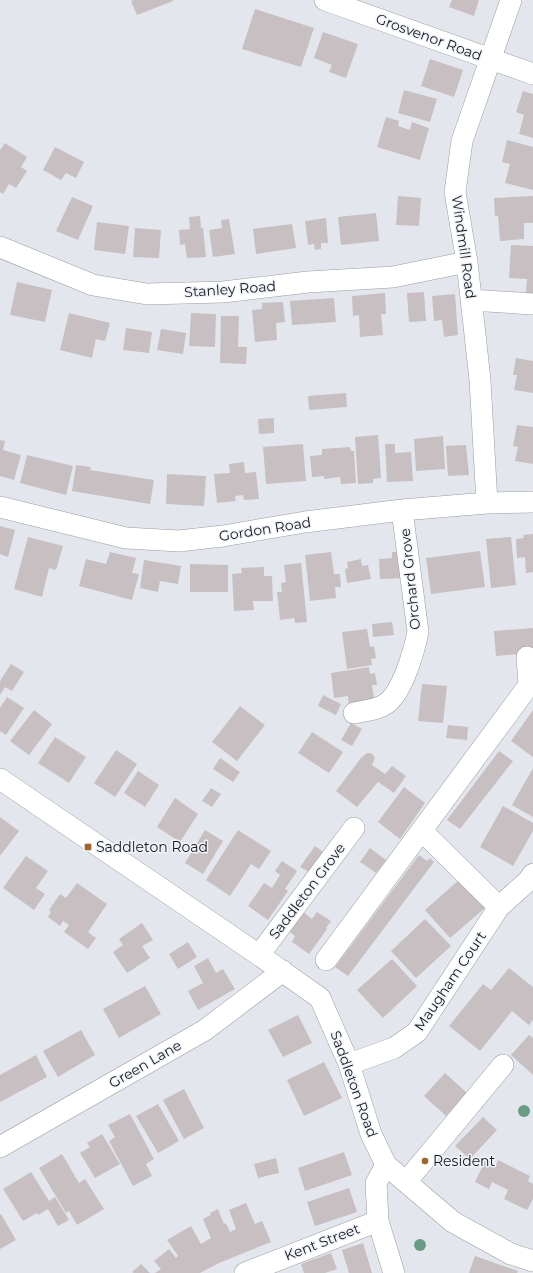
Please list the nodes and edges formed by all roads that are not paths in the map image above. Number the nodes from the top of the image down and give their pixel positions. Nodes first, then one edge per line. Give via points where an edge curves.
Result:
1 (325, 0) edge
2 (511, 0) edge
3 (491, 59) junction
4 (533, 74) edge
5 (0, 247) edge
6 (467, 262) junction
7 (472, 300) junction
8 (533, 304) edge
9 (533, 502) edge
10 (487, 503) junction
11 (0, 506) edge
12 (402, 510) junction
13 (527, 657) dead end
14 (354, 713) dead end
15 (0, 779) edge
16 (354, 828) dead end
17 (422, 831) junction
18 (531, 881) edge
19 (500, 907) junction
20 (259, 955) junction
21 (326, 960) dead end
22 (283, 971) junction
23 (349, 1064) junction
24 (503, 1065) dead end
25 (0, 1147) edge
26 (386, 1165) junction
27 (406, 1182) junction
28 (378, 1220) junction
29 (533, 1260) edge
30 (245, 1273) edge
31 (394, 1273) edge

1 - 3 street, Grosvenor Road
2 - 3 street, Windmill Road
3 - 4 street, Grosvenor Road
3 - 6 street, Windmill Road via 462,141 455,192
5 - 6 street, Stanley Road via 93,285 147,294 223,292 308,282 393,277
6 - 7 street, Windmill Road
7 - 8 street
7 - 10 street, Windmill Road via 480,380
9 - 10 street, Gordon Road
10 - 12 street, Gordon Road
11 - 12 street, Gordon Road via 126,538 179,541
12 - 14 street, Orchard Grove via 418,632 415,645 400,686 386,704
13 - 17 street via 529,685
15 - 20 street, Saddleton Road
16 - 20 street, Saddleton Grove
17 - 19 street
17 - 21 street
18 - 19 street, Maugham Court
19 - 23 street, Maugham Court via 417,1032 394,1048
20 - 22 street, Saddleton Road
22 - 23 street, Saddleton Road via 320,998
22 - 25 street, Green Lane via 205,1030
23 - 26 street, Saddleton Road via 371,1134
24 - 27 street
26 - 27 street, Saddleton Road
26 - 28 street via 376,1183
27 - 29 street, Saddleton Road via 453,1222 511,1254
28 - 30 street, Kent Street
28 - 31 street

